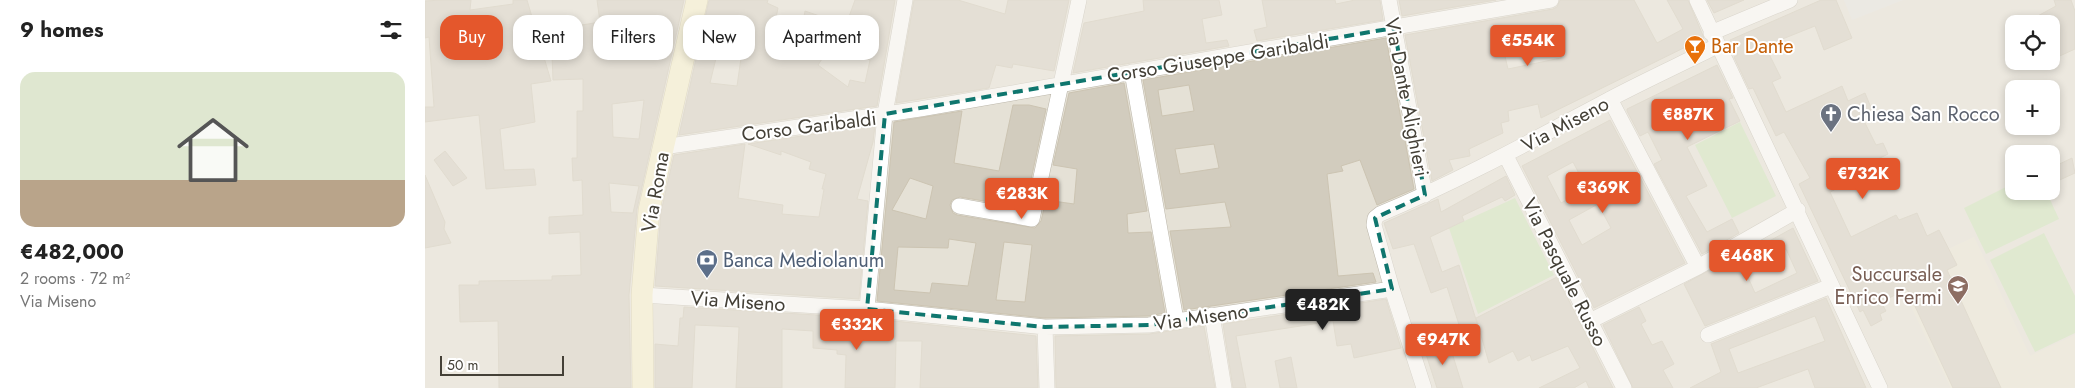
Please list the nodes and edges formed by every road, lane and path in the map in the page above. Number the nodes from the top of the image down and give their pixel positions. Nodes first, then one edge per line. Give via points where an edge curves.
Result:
1 (697, 0) edge
2 (905, 0) edge
3 (1079, 0) edge
4 (1389, 0) edge
5 (1551, 0) edge
6 (1697, 0) edge
7 (1790, 0) edge
8 (1394, 28) junction
9 (1714, 40) junction
10 (1132, 72) junction
11 (1059, 84) junction
12 (1610, 99) junction
13 (885, 114) junction
14 (663, 146) junction
15 (1506, 156) junction
16 (1425, 195) junction
17 (959, 206) dead end
18 (1798, 210) junction
19 (1698, 268) junction
20 (1831, 286) junction
21 (1392, 289) junction
22 (642, 295) junction
23 (867, 310) junction
24 (1212, 315) junction
25 (1176, 320) junction
26 (1590, 321) junction
27 (1045, 327) junction
28 (1708, 335) dead end
29 (643, 388) edge
30 (1047, 388) edge
31 (1223, 388) edge
32 (1424, 388) edge
33 (1625, 388) edge
34 (1879, 388) edge

1 - 14 street, Via Roma
2 - 13 street
3 - 11 street
4 - 8 street, Via Dante Alighieri
5 - 8 street, Corso Giuseppe Garibaldi
6 - 9 street
7 - 9 street, Via Miseno
8 - 10 street, Corso Giuseppe Garibaldi
8 - 16 street, Via Dante Alighieri
9 - 12 street, Via Miseno
9 - 18 street
10 - 11 street, Corso Giuseppe Garibaldi
10 - 25 street
11 - 13 street, Corso Giuseppe Garibaldi
11 - 17 street via 1032,218
12 - 15 street, Via Miseno
12 - 19 street
13 - 14 street, Corso Garibaldi
13 - 23 street, Corso Garibaldi
14 - 22 street, Via Roma via 649,210
15 - 16 street, Via Miseno
15 - 26 street, Via Pasquale Russo
16 - 21 street, Via Miseno via 1375,218 1374,225
18 - 19 street
18 - 20 street
19 - 26 street
20 - 28 street
20 - 34 street
21 - 24 street, Via Miseno
21 - 32 street
22 - 23 street, Via Miseno
22 - 29 street, Via Roma
23 - 27 street, Via Miseno
24 - 25 street, Via Miseno
24 - 31 street
25 - 27 street, Via Miseno via 1149,325
26 - 33 street, Via Pasquale Russo
27 - 30 street

